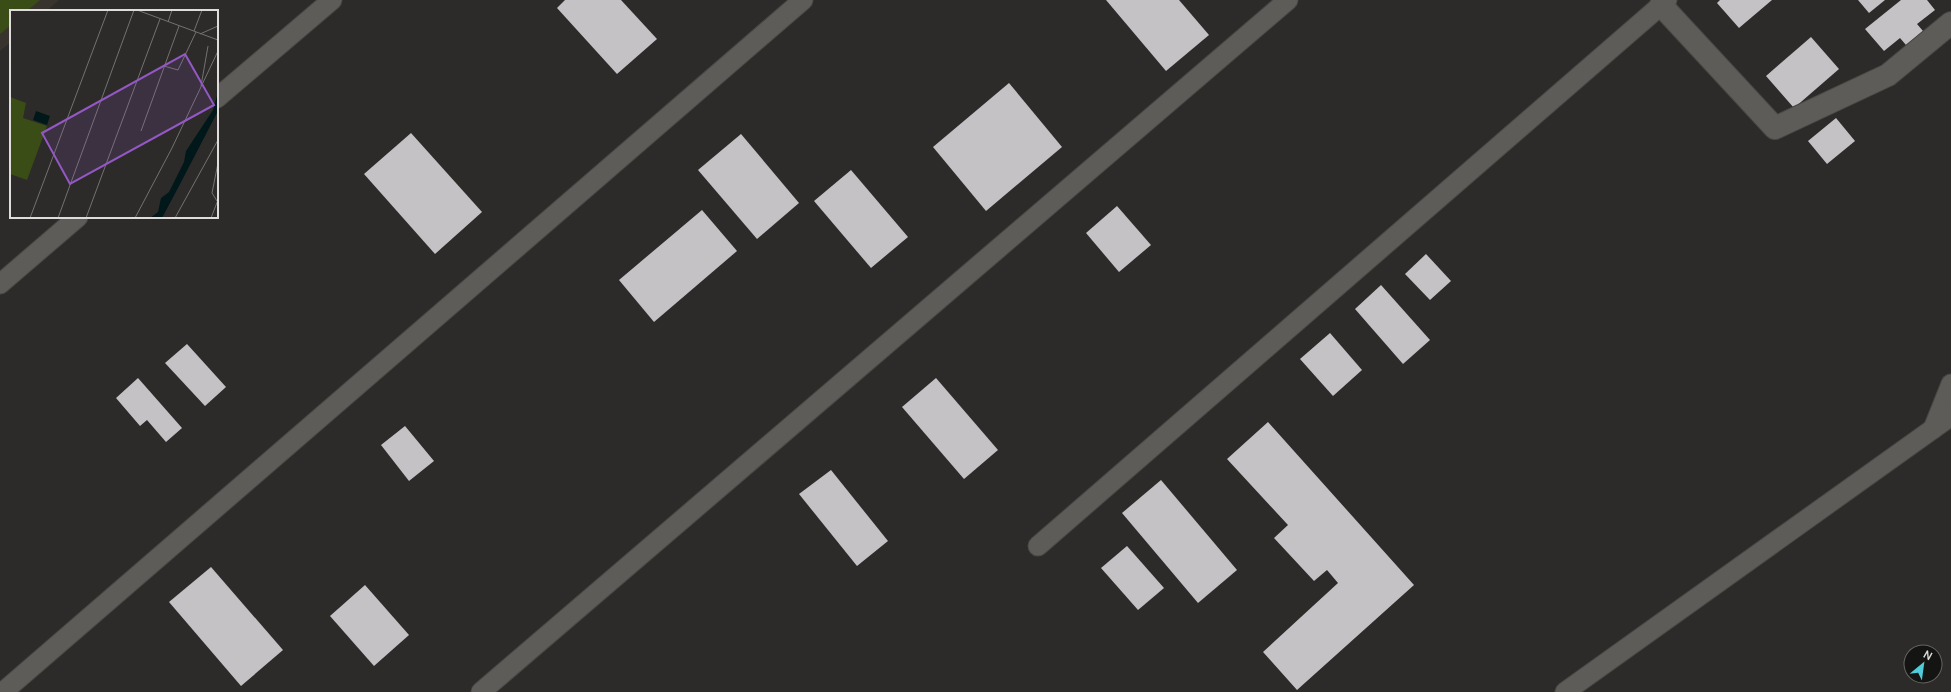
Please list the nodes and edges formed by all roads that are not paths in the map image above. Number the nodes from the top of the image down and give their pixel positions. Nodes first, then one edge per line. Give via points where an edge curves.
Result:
1 (332, 0) edge
2 (803, 0) edge
3 (1288, 0) edge
4 (1664, 3) edge
5 (1951, 23) edge
6 (218, 97) edge
7 (77, 218) edge
8 (0, 284) edge
9 (1951, 384) edge
10 (1951, 416) edge
11 (1933, 429) junction
12 (1038, 546) dead end
13 (3, 692) edge
14 (481, 692) edge
15 (1565, 692) edge

1 - 6 lane
2 - 13 lane
3 - 14 lane
4 - 5 street via 1775,128 1888,75
4 - 12 lane
7 - 8 lane
9 - 11 lane
10 - 11 lane
11 - 15 lane

